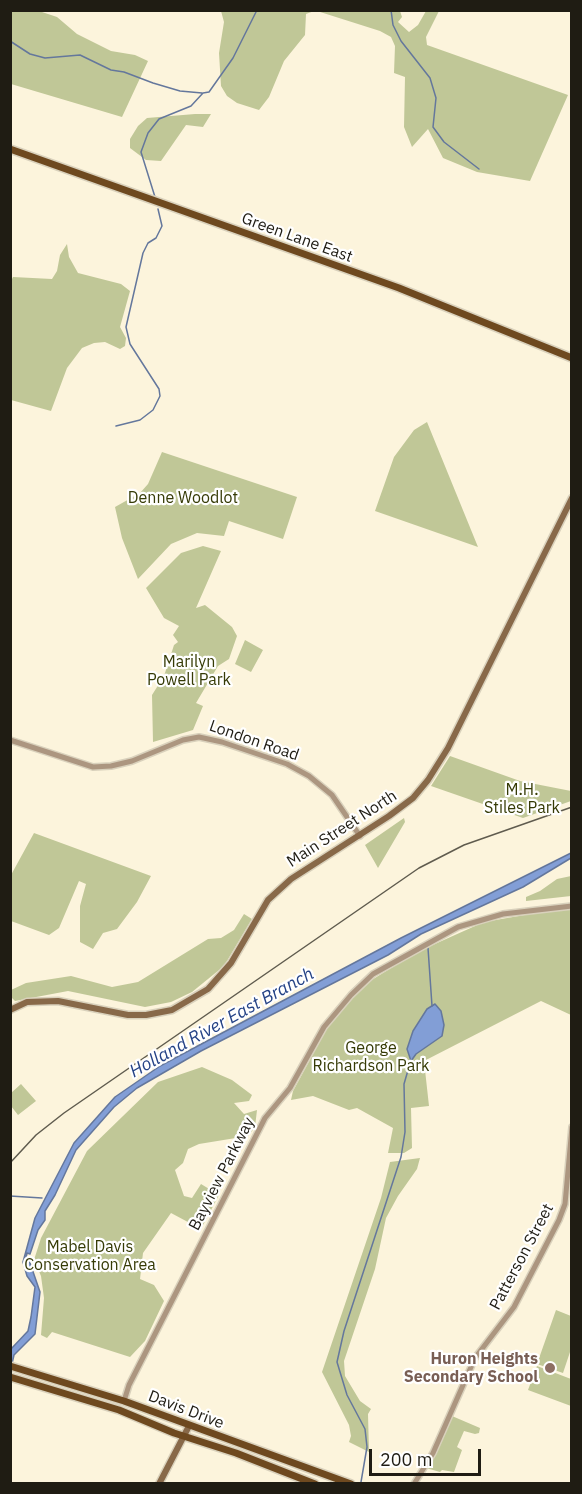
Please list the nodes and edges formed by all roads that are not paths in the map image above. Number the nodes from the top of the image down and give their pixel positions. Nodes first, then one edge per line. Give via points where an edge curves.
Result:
1 (10, 149) edge
2 (572, 358) edge
3 (572, 498) edge
4 (10, 740) edge
5 (360, 836) junction
6 (572, 906) edge
7 (10, 1010) edge
8 (572, 1127) edge
9 (10, 1366) edge
10 (10, 1377) edge
11 (124, 1401) junction
12 (189, 1426) junction
13 (183, 1436) junction
14 (159, 1484) edge
15 (315, 1484) edge
16 (351, 1484) edge
17 (414, 1484) edge

1 - 2 main road, Green Lane East via 399,288
3 - 5 main road, Main Street North via 437,767 413,798
4 - 5 street, London Road via 93,767 132,760 183,740 199,737 222,742 287,764 309,776 332,795
5 - 7 main road, Main Street North via 291,879 276,893 218,980 183,1005 158,1013 128,1015 58,1001 27,1002
6 - 11 street, Bayview Parkway via 502,914 458,927 373,974 351,995 318,1037 290,1088 265,1118
8 - 17 street, Patterson Street via 565,1204 559,1220 514,1307 472,1364 433,1453
9 - 11 main road, Davis Drive
10 - 13 main road, Davis Drive via 118,1410
11 - 12 main road, Davis Drive
12 - 13 main road
12 - 16 main road, Davis Drive
13 - 14 main road
13 - 15 main road, Davis Drive

